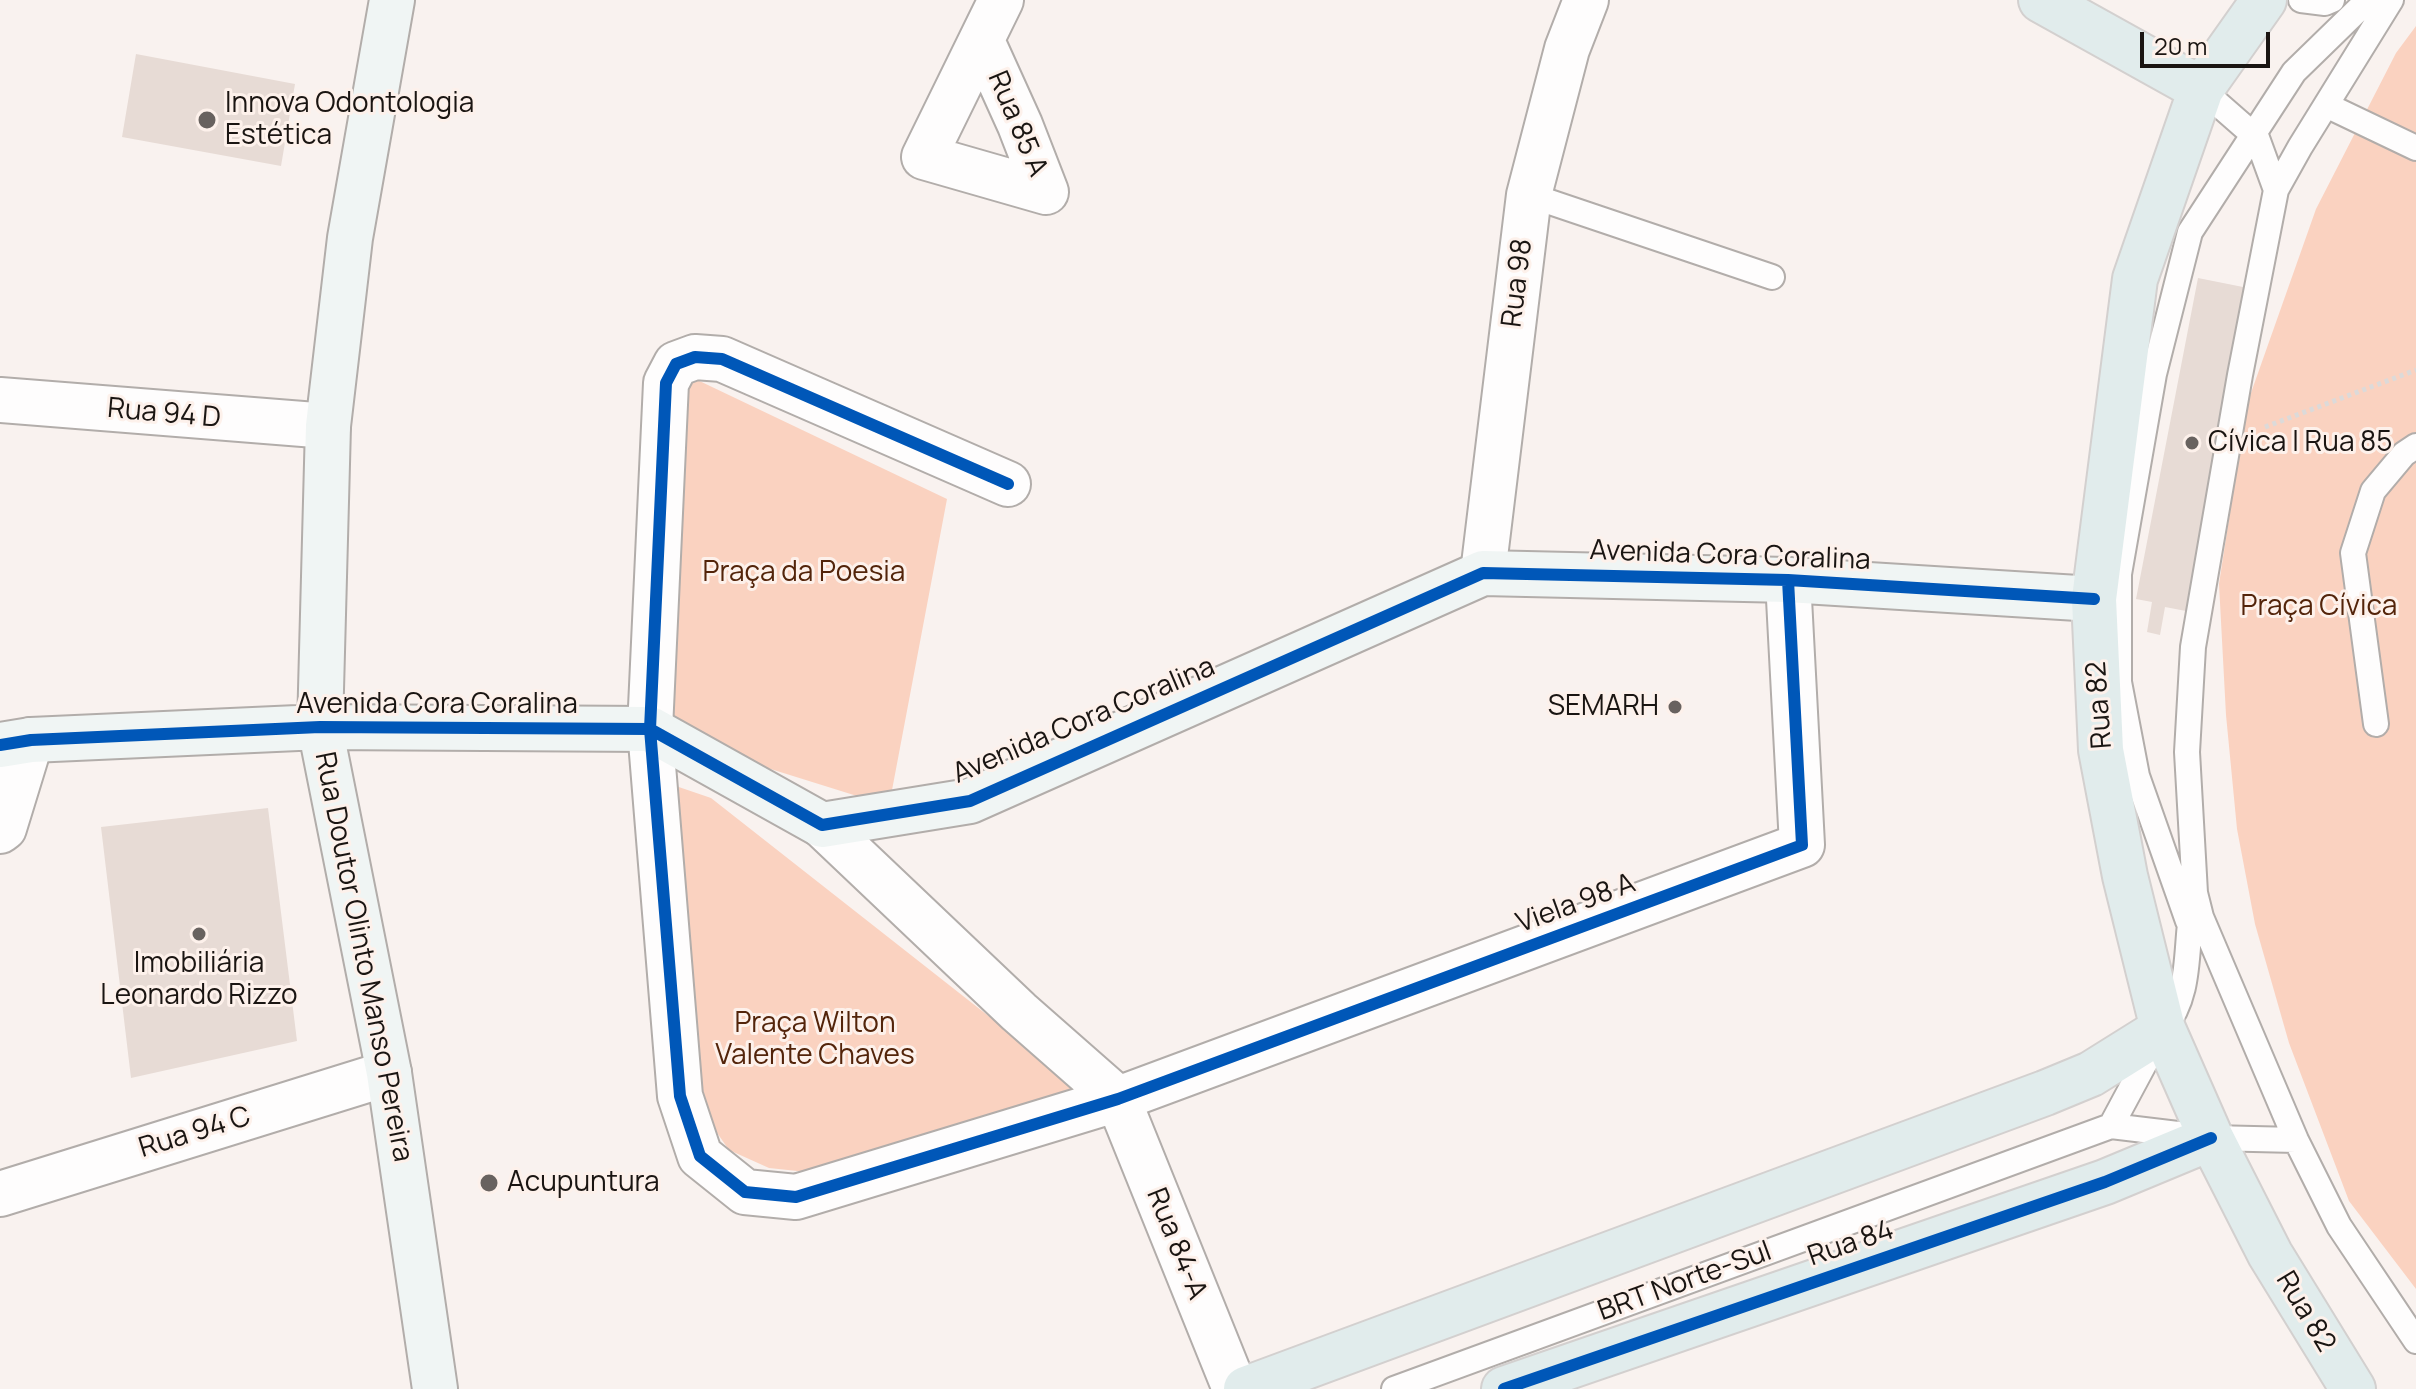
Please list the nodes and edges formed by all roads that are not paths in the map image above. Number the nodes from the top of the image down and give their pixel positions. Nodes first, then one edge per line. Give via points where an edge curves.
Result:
1 (392, 0) edge
2 (1001, 0) edge
3 (1586, 0) edge
4 (2041, 0) edge
5 (2264, 0) edge
6 (2301, 0) edge
7 (2332, 0) edge
8 (2368, 0) edge
9 (2391, 0) edge
10 (982, 41) dead end
11 (2201, 89) junction
12 (2326, 105) junction
13 (2252, 134) junction
14 (2416, 148) edge
15 (2276, 190) junction
16 (1529, 195) junction
17 (1772, 277) dead end
18 (0, 400) edge
19 (328, 426) junction
20 (2416, 446) edge
21 (1008, 484) dead end
22 (1483, 573) junction
23 (1788, 580) junction
24 (2094, 599) junction
25 (2376, 724) dead end
26 (320, 727) junction
27 (650, 729) junction
28 (15, 742) edge
29 (822, 825) junction
30 (0, 831) edge
31 (2195, 893) junction
32 (2189, 924) junction
33 (2163, 1029) junction
34 (389, 1073) junction
35 (1118, 1099) junction
36 (2111, 1126) junction
37 (2211, 1138) junction
38 (2296, 1140) junction
39 (0, 1194) edge
40 (2416, 1341) edge
41 (435, 1389) edge
42 (1235, 1389) edge
43 (1246, 1389) edge
44 (1394, 1389) edge
45 (1504, 1389) edge
46 (2353, 1389) edge

1 - 19 street, Rua Doutor Olinto Manso Pereira via 350,238
2 - 10 street, Rua 85 A
3 - 16 street, Rua 98 via 1567,49
4 - 11 main road
5 - 11 main road, Rua 82
6 - 7 lane
8 - 13 lane, Rua 82 via 2294,72
9 - 12 lane
11 - 13 lane
11 - 24 main road, Rua 82 via 2135,279
12 - 14 lane
12 - 15 lane
13 - 15 lane
13 - 32 lane, Rua 82 via 2190,232 2154,374 2119,574 2119,682 2137,776
15 - 31 lane via 2193,647 2187,752
16 - 17 lane
16 - 22 street, Rua 98
18 - 19 street, Rua 94 D
19 - 26 street, Rua Doutor Olinto Manso Pereira
20 - 25 lane via 2373,491 2353,553
21 - 27 street via 722,359 695,357 676,364 666,383
22 - 23 street, Avenida Cora Coralina
22 - 29 street, Avenida Cora Coralina via 970,801
23 - 24 street, Avenida Cora Coralina
23 - 35 street, Viela 98 A via 1802,845
24 - 33 main road, Rua 82 via 2101,750
26 - 27 street, Avenida Cora Coralina
26 - 28 street, Avenida Cora Coralina
26 - 34 street, Rua Doutor Olinto Manso Pereira
27 - 29 street, Avenida Cora Coralina
27 - 35 street via 680,1096 700,1156 745,1192 796,1197
28 - 30 street
29 - 35 street
31 - 32 lane
31 - 38 lane
32 - 33 lane via 2186,980
33 - 36 lane
33 - 37 main road, Rua 82
33 - 43 main road via 2091,1074 2045,1093
34 - 39 street, Rua 94 C
34 - 41 street, Rua Doutor Olinto Manso Pereira
35 - 42 street, Rua 84-A
36 - 37 lane
36 - 44 lane, BRT Norte-Sul
37 - 38 lane, Rua 84
37 - 45 main road, Rua 84 via 2105,1182
37 - 46 main road, Rua 82 via 2270,1254
38 - 40 lane via 2339,1226

